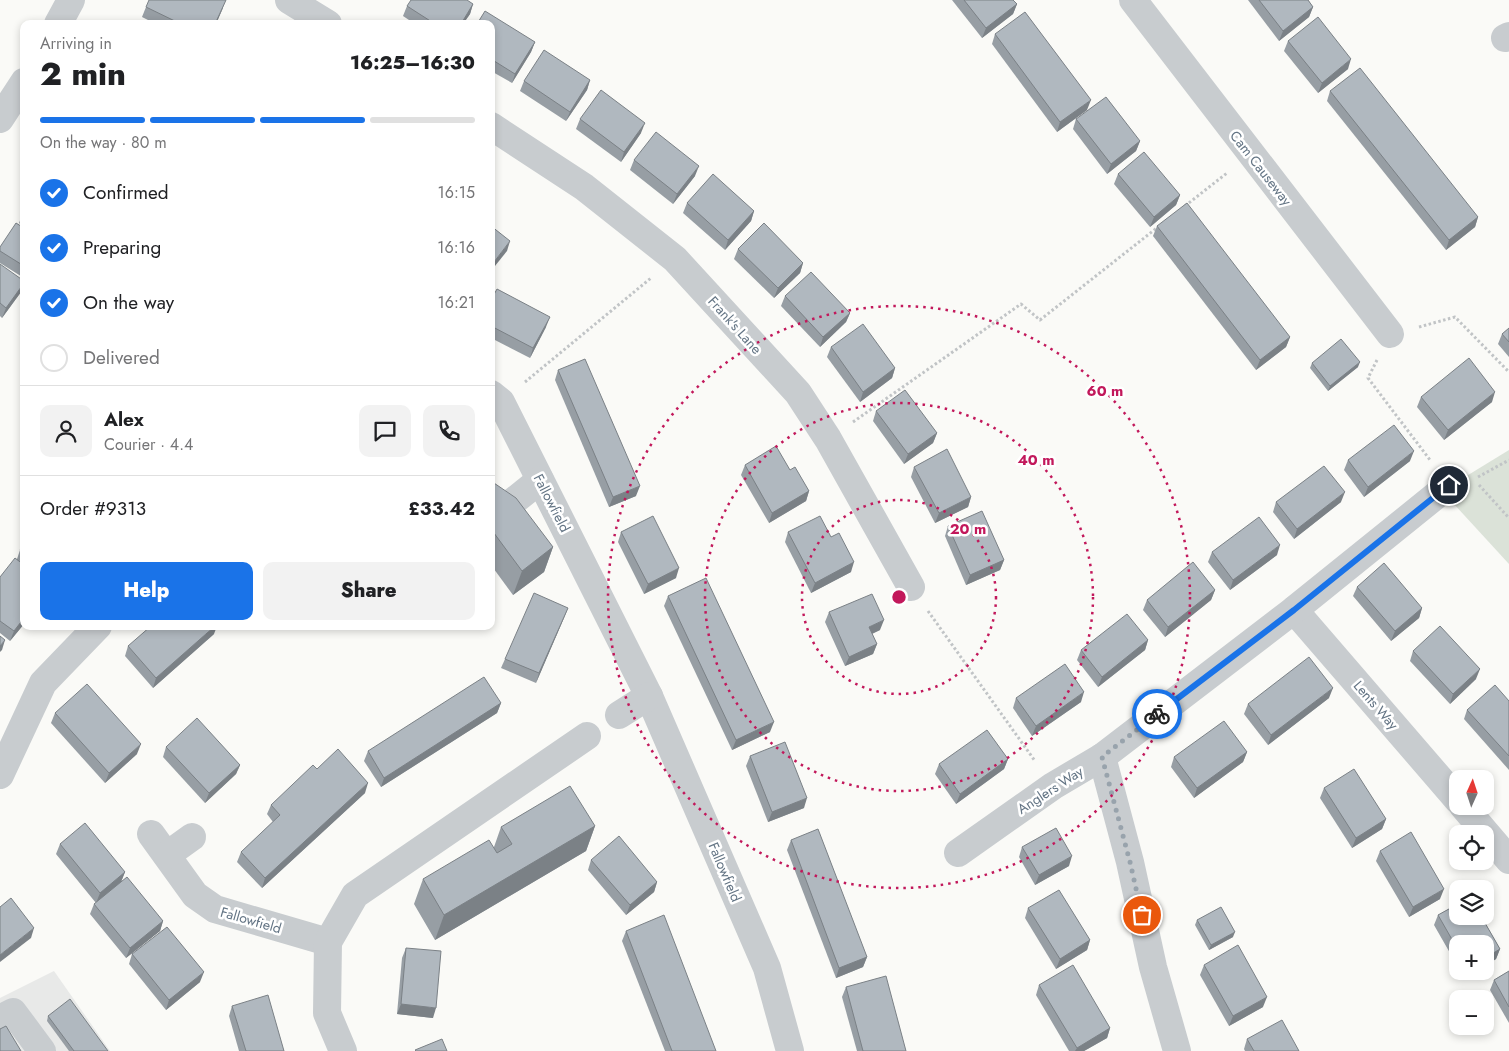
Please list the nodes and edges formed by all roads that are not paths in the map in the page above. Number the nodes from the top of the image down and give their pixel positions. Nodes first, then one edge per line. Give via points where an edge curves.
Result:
1 (1133, 0) edge
2 (294, 10) edge
3 (318, 20) edge
4 (20, 88) edge
5 (0, 119) edge
6 (495, 129) edge
7 (1390, 334) road end
8 (496, 398) edge
9 (540, 480) junction
10 (1461, 482) road end
11 (495, 516) edge
12 (911, 587) road end
13 (1294, 610) junction
14 (94, 630) edge
15 (649, 696) junction
16 (619, 715) dead end
17 (587, 736) dead end
18 (1102, 757) junction
19 (0, 775) edge
20 (1449, 790) edge
21 (1471, 815) edge
22 (192, 837) dead end
23 (958, 853) dead end
24 (1509, 860) edge
25 (328, 942) junction
26 (0, 1019) edge
27 (42, 1051) edge
28 (343, 1051) edge
29 (790, 1051) edge
30 (1177, 1051) edge

1 - 7 street, Cam Causeway
2 - 3 street
4 - 5 street
6 - 12 street, Frank's Lane via 584,187 675,259 798,393 828,439
8 - 9 street, Fallowfield
9 - 11 street
9 - 15 street, Fallowfield
10 - 13 street, Anglers Way
13 - 18 street, Anglers Way
13 - 20 street, Lents Way
14 - 19 street via 43,683
15 - 16 street
15 - 29 street, Fallowfield via 766,968
17 - 25 street via 355,895
18 - 23 street, Anglers Way via 1053,786
18 - 30 street
21 - 24 street
22 - 25 street, Fallowfield via 159,844 195,896 215,910
25 - 28 street via 327,1013
26 - 27 street via 13,1012

